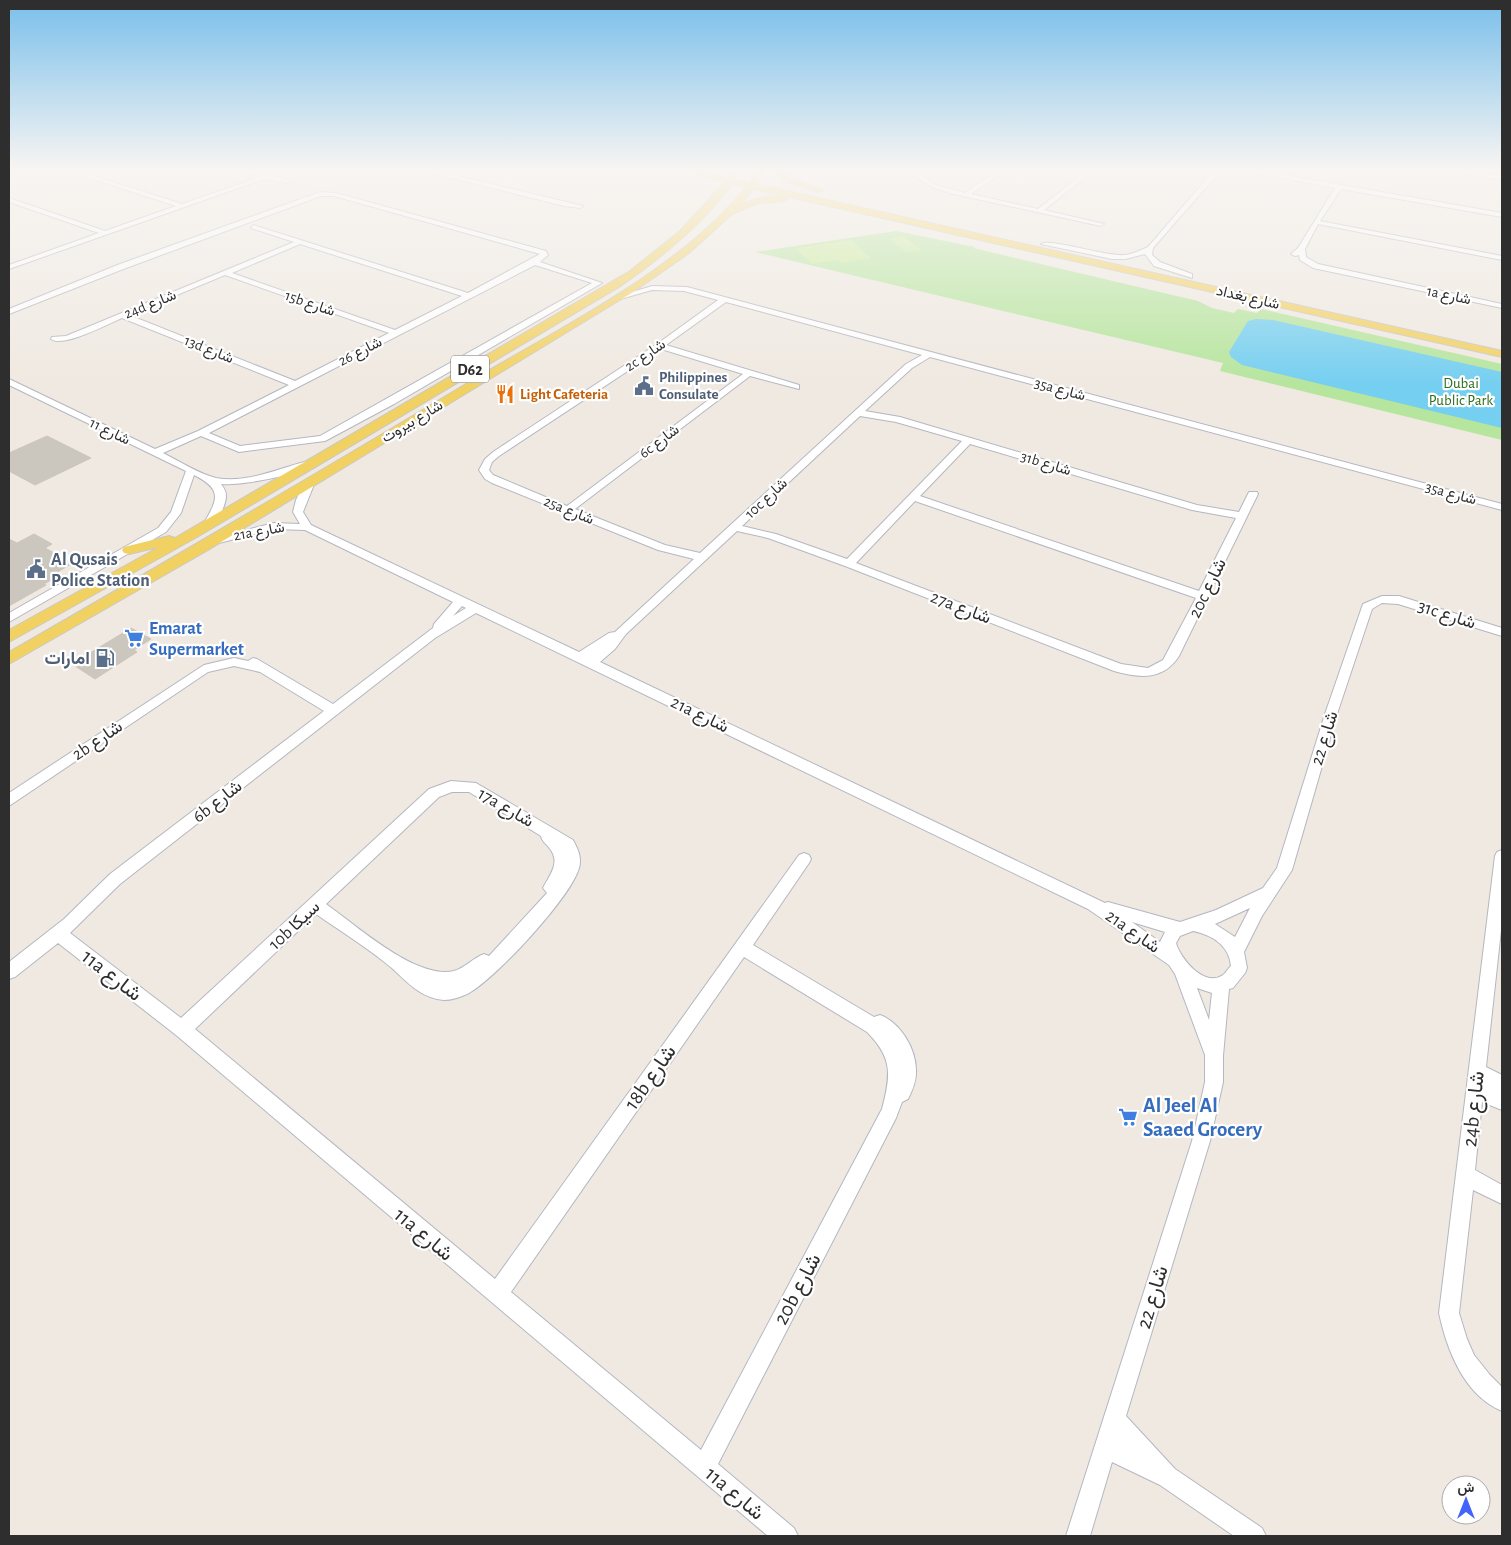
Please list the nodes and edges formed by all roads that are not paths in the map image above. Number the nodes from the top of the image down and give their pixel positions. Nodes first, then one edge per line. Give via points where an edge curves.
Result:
1 (85, 240) edge
2 (195, 240) edge
3 (294, 240) edge
4 (505, 240) edge
5 (671, 240) edge
6 (689, 240) edge
7 (698, 240) edge
8 (993, 240) edge
9 (1027, 240) edge
10 (1157, 240) edge
11 (1306, 240) edge
12 (1410, 240) edge
13 (300, 242) junction
14 (1044, 244) junction
15 (1150, 248) junction
16 (680, 256) junction
17 (1502, 258) edge
18 (534, 262) junction
19 (9, 267) edge
20 (225, 273) junction
21 (1189, 276) junction
22 (1212, 289) junction
23 (469, 296) junction
24 (617, 298) junction
25 (1217, 300) dead end
26 (728, 301) junction
27 (1502, 306) edge
28 (1244, 307) dead end
29 (1308, 310) junction
30 (9, 312) edge
31 (122, 315) junction
32 (395, 333) junction
33 (55, 339) dead end
34 (1502, 345) edge
35 (660, 346) junction
36 (916, 350) junction
37 (930, 354) junction
38 (1502, 354) edge
39 (909, 366) junction
40 (750, 373) junction
41 (9, 382) edge
42 (295, 384) junction
43 (796, 387) dead end
44 (864, 409) junction
45 (202, 433) junction
46 (968, 440) junction
47 (158, 455) junction
48 (308, 464) junction
49 (485, 465) joint
50 (191, 470) junction
51 (212, 480) junction
52 (310, 482) junction
53 (1254, 494) dead end
54 (914, 497) junction
55 (1502, 507) edge
56 (568, 510) junction
57 (744, 518) junction
58 (1239, 521) junction
59 (208, 525) junction
60 (307, 527) junction
61 (735, 527) junction
62 (192, 534) junction
63 (772, 536) junction
64 (212, 542) junction
65 (662, 548) junction
66 (129, 550) junction
67 (701, 557) junction
68 (849, 564) junction
69 (690, 567) junction
70 (1202, 596) junction
71 (461, 599) junction
72 (1391, 599) joint
73 (476, 607) junction
74 (9, 618) edge
75 (1502, 632) edge
76 (431, 635) junction
77 (10, 637) edge
78 (38, 644) junction
79 (9, 660) edge
80 (586, 660) junction
81 (9, 666) edge
82 (1151, 673) joint
83 (334, 711) junction
84 (9, 800) edge
85 (405, 819) joint
86 (804, 859) dead end
87 (1501, 873) edge
88 (1269, 893) junction
89 (1093, 904) junction
90 (315, 905) junction
91 (1186, 926) junction
92 (59, 934) junction
93 (742, 947) junction
94 (1236, 951) junction
95 (1177, 965) junction
96 (9, 972) edge
97 (1221, 984) junction
98 (182, 1029) junction
99 (1214, 1056) junction
100 (1477, 1071) junction
101 (1502, 1085) edge
102 (1475, 1090) junction
103 (1502, 1101) edge
104 (1465, 1175) junction
105 (1502, 1194) edge
106 (496, 1294) junction
107 (1502, 1400) edge
108 (1114, 1419) junction
109 (1106, 1445) junction
110 (704, 1467) junction
111 (1168, 1477) junction
112 (786, 1536) edge
113 (1078, 1536) edge
114 (1254, 1536) edge

1 - 19 street
2 - 30 street
3 - 13 street
4 - 18 street via 531,247 541,254
5 - 48 main road, شارع بيروت / D62 via 622,280
6 - 16 main road
7 - 16 main road, شارع بيروت / D62
8 - 22 main road, شارع بغداد
9 - 14 main road, شارع بغداد
10 - 15 street
11 - 27 street, 1a شارع via 1295,255 1300,262 1315,268
12 - 17 street
13 - 20 street, 24d شارع
13 - 23 street
14 - 15 street via 1120,257 1136,255
14 - 21 main road, شارع بغداد
15 - 21 street via 1148,255 1153,262
16 - 24 main road, شارع بيروت / D62
18 - 23 street, شارع 26
18 - 45 street via 594,281 597,285 322,438 239,449
20 - 31 street, 24d شارع
20 - 32 street, 15b شارع
21 - 34 main road, شارع بغداد
22 - 25 main road via 1230,298
22 - 29 main road, شارع بغداد
23 - 32 street, شارع 26
24 - 26 street, 35a شارع via 668,287
24 - 52 main road, شارع بيروت / D62 via 562,338
26 - 35 street, 2c شارع
26 - 36 street, 35a شارع
28 - 29 main road
29 - 38 main road, شارع بغداد
31 - 33 street, 24d شارع via 67,338
31 - 42 street, 13d شارع
32 - 42 street, شارع 26
35 - 40 street
35 - 49 street, 2c شارع via 496,454
36 - 37 street, 35a شارع
36 - 39 street, 10c شارع
37 - 39 street, 10c شارع
37 - 55 street, 35a شارع
39 - 44 street, 10c شارع
40 - 43 street
40 - 56 street, 6c شارع
41 - 47 street, شارع 11
42 - 45 street, شارع 26
44 - 46 street, 31b شارع
44 - 57 street, 10c شارع
45 - 47 street, شارع 26
46 - 54 street
46 - 58 street, 31b شارع
47 - 50 street, شارع 11
48 - 51 street, شارع 11 via 256,481
48 - 59 main road, شارع بيروت / D62
49 - 56 street, 25a شارع via 486,473 496,482
50 - 51 street, شارع 11
50 - 66 street via 171,522
51 - 59 street via 220,488 222,498
52 - 60 street, 21a شارع via 300,500 298,512
52 - 64 main road, شارع بيروت / D62
53 - 58 street, 20c شارع
54 - 68 street
54 - 70 street
56 - 65 street, 25a شارع
57 - 61 street, 10c شارع
57 - 63 street, 27a شارع
58 - 70 street, 20c شارع
59 - 62 main road, شارع بيروت / D62
60 - 64 street, 21a شارع via 274,526
60 - 71 street, 21a شارع
61 - 63 street, 27a شارع
61 - 67 street, 10c شارع
62 - 66 main road
62 - 77 main road, شارع بيروت / D62
63 - 68 street, 27a شارع
64 - 78 main road, شارع بيروت / D62
65 - 67 street, 25a شارع
65 - 69 street, 25a شارع
66 - 74 street
67 - 69 street, 10c شارع
68 - 82 street, 27a شارع via 1118,668
69 - 80 street, 10c شارع via 622,631 611,646
70 - 82 street, 20c شارع via 1170,661
71 - 73 street, 21a شارع
71 - 76 street, 6b شارع
72 - 75 street, 31c شارع
72 - 88 street, شارع 22 via 1373,602 1365,612 1330,714 1293,842 1281,875
73 - 76 street, 6b شارع
73 - 80 street, 21a شارع
76 - 83 street, 6b شارع
78 - 79 main road, شارع بيروت / D62
78 - 81 main road, شارع بيروت / D62
80 - 89 street, 21a شارع
83 - 84 street, 2b شارع via 260,668 243,662 224,663 185,680
83 - 92 street, 6b شارع via 115,879
85 - 90 street, 10b سيكا
85 - 90 street, 17a شارع via 452,794 474,795 499,806 554,842 561,853 560,873 552,886 477,978 454,992 427,988
86 - 93 street, 18b شارع
87 - 100 street, 24b شارع
88 - 91 street via 1246,905
88 - 94 street, شارع 22
89 - 91 street, 21a شارع
89 - 95 street, 21a شارع
90 - 98 street, 10b سيكا
91 - 94 street via 1218,932
91 - 95 street via 1170,938 1168,944
92 - 96 street, 6b شارع
92 - 98 street, 11a شارع
93 - 106 street, 18b شارع
93 - 110 street, 20b شارع via 874,1026 896,1058 898,1085 890,1112
94 - 97 street via 1239,968 1236,976
95 - 97 street via 1194,980
95 - 99 street, شارع 22
97 - 99 street, شارع 22
98 - 106 street, 11a شارع
99 - 108 street, شارع 22 via 1213,1088 1201,1141
100 - 101 street
100 - 102 street, 24b شارع
102 - 103 street
102 - 104 street, 24b شارع
104 - 105 street
104 - 107 street, 24b شارع via 1449,1313 1454,1336 1464,1358 1476,1376
106 - 110 street, 11a شارع
108 - 109 street, شارع 22
108 - 111 street
109 - 111 street
109 - 113 street, شارع 22
110 - 112 street, 11a شارع
111 - 114 street

